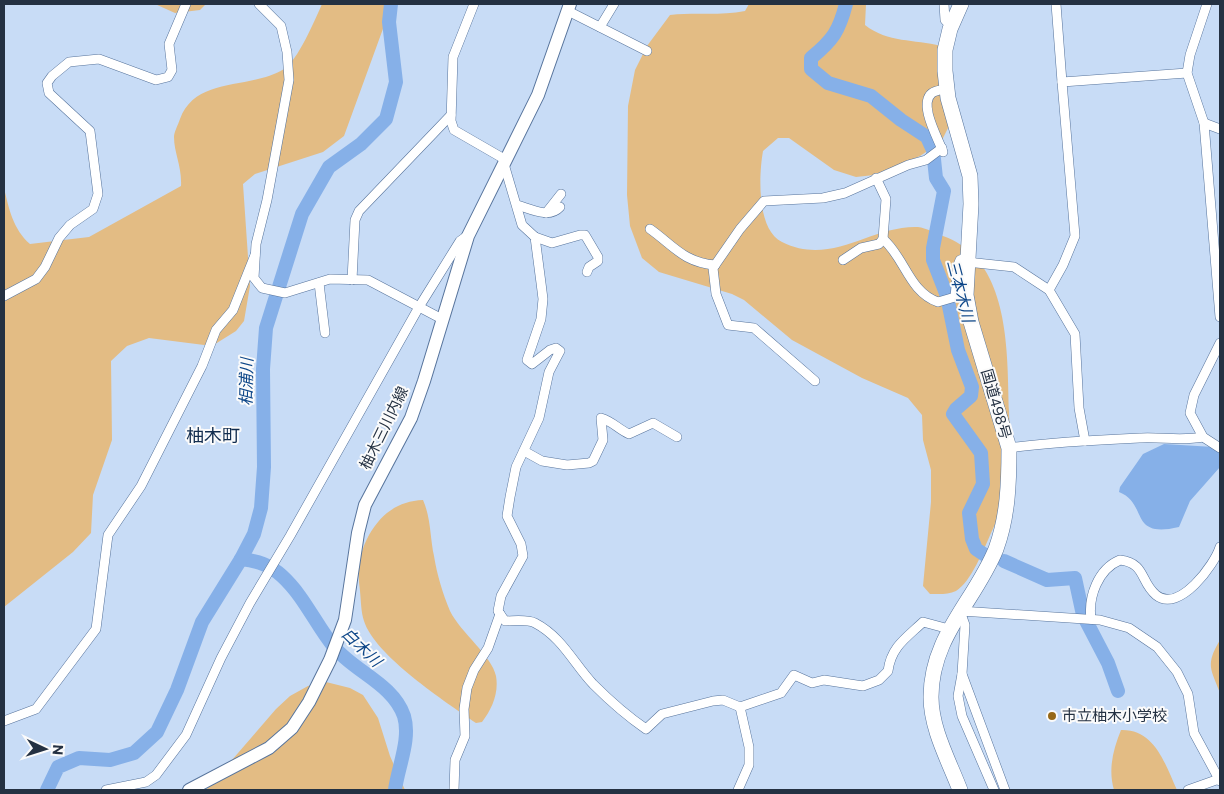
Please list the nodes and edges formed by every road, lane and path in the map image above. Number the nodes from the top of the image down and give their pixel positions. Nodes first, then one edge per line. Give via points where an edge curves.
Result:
1 (186, 4) edge
2 (259, 4) edge
3 (474, 4) edge
4 (614, 4) edge
5 (944, 4) edge
6 (961, 4) edge
7 (1056, 4) edge
8 (1207, 4) edge
9 (182, 8) edge
10 (569, 8) edge
11 (951, 26) junction
12 (600, 28) junction
13 (647, 51) dead end
14 (1187, 73) junction
15 (1062, 82) junction
16 (947, 88) junction
17 (451, 114) junction
18 (1204, 123) junction
19 (1220, 129) edge
20 (505, 162) junction
21 (876, 178) junction
22 (560, 194) dead end
23 (517, 205) junction
24 (560, 207) dead end
25 (546, 213) junction
26 (650, 229) dead end
27 (468, 236) junction
28 (535, 237) junction
29 (883, 239) junction
30 (255, 255) junction
31 (843, 260) dead end
32 (967, 260) junction
33 (715, 265) junction
34 (587, 272) dead end
35 (352, 280) junction
36 (319, 283) junction
37 (1049, 290) junction
38 (4, 296) edge
39 (419, 307) junction
40 (1220, 317) edge
41 (442, 319) junction
42 (325, 333) dead end
43 (1220, 343) edge
44 (815, 381) dead end
45 (677, 437) dead end
46 (1203, 437) junction
47 (1085, 441) junction
48 (1009, 448) junction
49 (1220, 448) edge
50 (524, 451) junction
51 (1220, 547) edge
52 (960, 611) junction
53 (500, 614) junction
54 (1091, 619) junction
55 (950, 629) junction
56 (962, 674) junction
57 (740, 708) junction
58 (4, 721) edge
59 (1220, 780) edge
60 (106, 790) edge
61 (189, 790) edge
62 (454, 790) edge
63 (738, 790) edge
64 (960, 790) edge
65 (994, 790) edge
66 (1006, 790) edge
67 (1188, 790) edge

1 - 9 street
2 - 30 street via 281,26 289,80
3 - 17 street via 453,56
4 - 12 street
5 - 11 street via 945,20
6 - 11 highway, 国道498号
7 - 15 street
8 - 14 street
9 - 38 street via 169,44 172,70 168,76 156,80 99,59 69,62 52,76 48,83 49,93 90,131 98,194 93,210 70,225 58,238 36,279
10 - 12 street
10 - 20 main road, 柚木三川内線 via 538,95
11 - 16 highway, 国道498号 via 945,50
12 - 13 street
14 - 15 street
14 - 18 street
15 - 37 street via 1075,236
16 - 21 street via 933,92 926,108 942,150 926,160
16 - 32 highway, 国道498号 via 970,176
17 - 20 street via 454,130
17 - 35 street via 359,211 355,220
18 - 19 street
18 - 40 street
20 - 23 street
20 - 27 main road, 柚木三川内線
21 - 29 street via 886,199
21 - 33 street via 846,193 823,198 764,201
22 - 25 street
23 - 25 street
23 - 28 street via 522,224
24 - 25 street
26 - 33 street via 686,258 700,264
27 - 39 street via 460,241
27 - 41 main road, 柚木三川内線
28 - 34 street via 552,243 585,235 598,257
28 - 50 street via 543,299 541,319 527,360 532,364 550,350 556,348 560,351 549,372 539,418
29 - 31 street via 879,244 861,248
29 - 32 street via 892,247 919,292 938,302 955,297 958,265 960,260
30 - 36 street via 254,278 262,288 285,292
30 - 58 street via 233,310 216,330 202,366 140,486 108,534 96,630 36,709
32 - 37 street via 1014,267
32 - 48 highway, 国道498号 via 966,295 971,322
33 - 44 street via 716,294 728,325 754,328
35 - 36 street via 330,279
35 - 39 street via 368,280
36 - 42 street
37 - 47 street via 1074,334
39 - 41 street
39 - 60 street via 250,603 186,735 156,775 146,782
41 - 61 main road, 柚木三川内線 via 411,418 365,505 344,620 330,660 309,702 292,728 269,748
43 - 46 street via 1194,395 1190,413
45 - 50 street via 653,423 629,434 600,418 602,440 588,463 567,465 542,461
46 - 47 street
46 - 49 street
47 - 48 street
48 - 52 highway, 国道498号 via 1005,519 995,550
50 - 53 street via 516,467 507,516 521,544 523,556 500,596
51 - 54 street via 1201,580 1175,598 1156,595 1136,565 1120,560 1110,564 1096,584 1089,604
52 - 54 street
52 - 55 highway, 国道498号
52 - 56 street via 965,625
53 - 57 street via 505,621 534,622 549,633 562,644 593,684 646,730 662,714 713,701 723,700
53 - 62 street via 488,648 467,688 465,736 455,760
54 - 59 street via 1129,628 1157,647 1177,672 1188,694 1194,733
55 - 57 street via 923,622 895,649 888,671 879,680 863,686 824,680 812,683 794,675 781,693
55 - 64 highway, 国道498号 via 938,651 931,698 934,724
56 - 65 street via 958,696 962,716
56 - 66 street
57 - 63 street via 749,747 749,765
59 - 67 street

